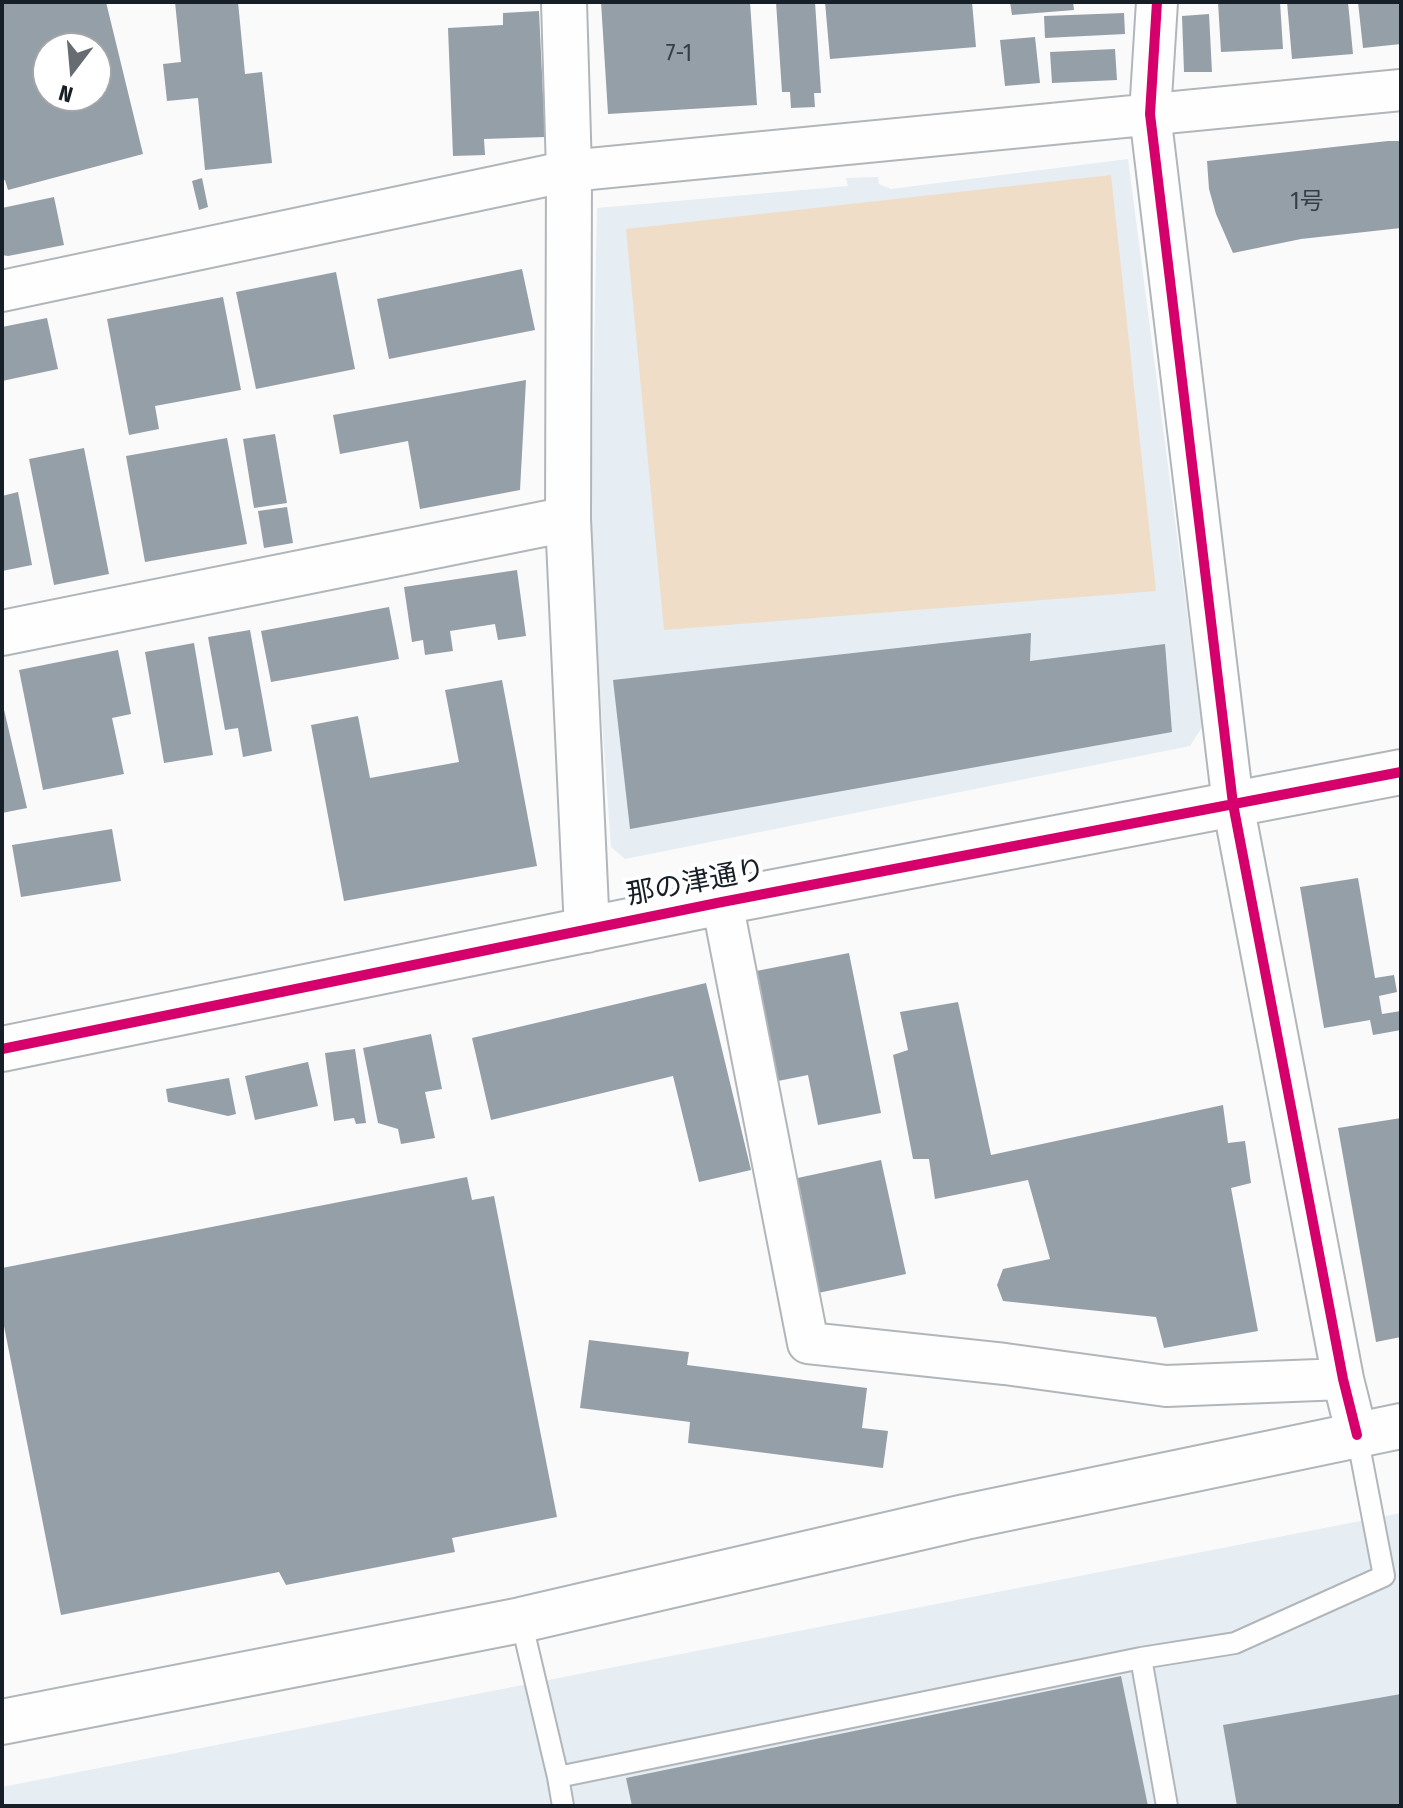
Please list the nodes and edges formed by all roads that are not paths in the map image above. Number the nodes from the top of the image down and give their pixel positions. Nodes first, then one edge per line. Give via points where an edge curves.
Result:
1 (564, 2) edge
2 (1157, 2) edge
3 (1401, 90) edge
4 (1150, 114) junction
5 (569, 171) junction
6 (2, 291) edge
7 (568, 519) junction
8 (2, 633) edge
9 (1401, 772) edge
10 (1233, 804) junction
11 (722, 902) junction
12 (587, 930) junction
13 (2, 1049) edge
14 (1343, 1379) junction
15 (1401, 1426) edge
16 (1357, 1435) junction
17 (521, 1620) junction
18 (1141, 1658) junction
19 (2, 1722) edge
20 (558, 1777) junction
21 (563, 1806) edge
22 (1167, 1806) edge

1 - 5 street
2 - 4 street
3 - 4 street
4 - 5 street
4 - 10 street
5 - 6 street
5 - 7 street
7 - 8 street
7 - 12 street
9 - 10 street, 那の津通り
10 - 11 street, 那の津通り
10 - 14 street
11 - 12 street, 那の津通り
11 - 14 street via 808,1343 1166,1386
12 - 13 street, 那の津通り
14 - 16 street
15 - 16 street
16 - 17 street via 965,1517
16 - 18 lane via 1384,1576 1235,1643
17 - 19 street
17 - 20 lane
18 - 20 lane
18 - 22 lane
20 - 21 lane

